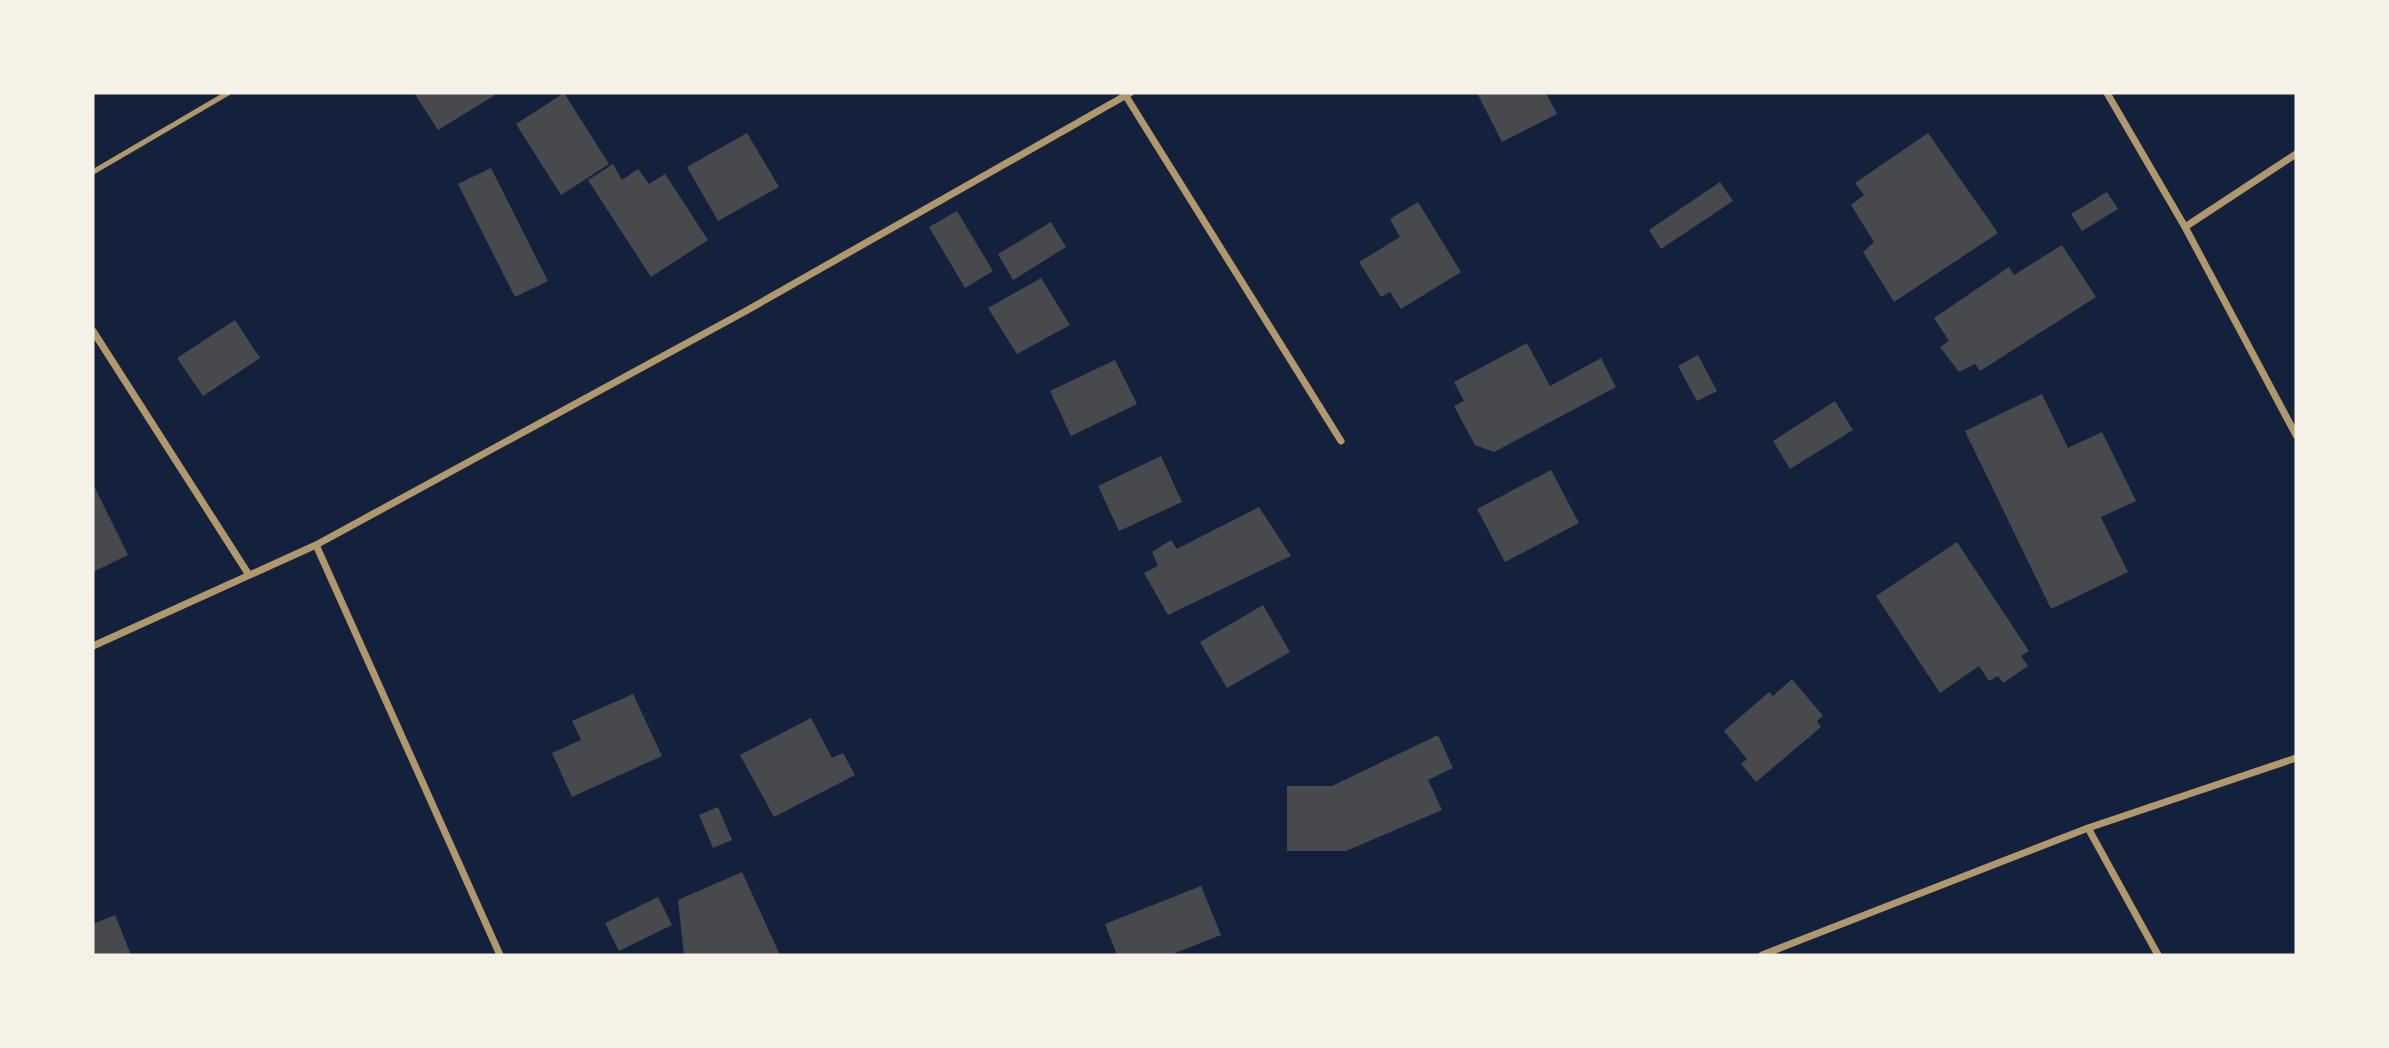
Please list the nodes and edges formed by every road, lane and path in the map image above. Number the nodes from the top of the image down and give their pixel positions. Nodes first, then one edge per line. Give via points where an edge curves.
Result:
1 (228, 93) edge
2 (2107, 93) edge
3 (1126, 94) edge
4 (2296, 154) edge
5 (93, 172) edge
6 (2185, 227) junction
7 (93, 331) edge
8 (2296, 435) edge
9 (1341, 441) dead end
10 (316, 545) junction
11 (249, 575) junction
12 (93, 646) edge
13 (2296, 758) edge
14 (2088, 828) junction
15 (500, 955) edge
16 (1762, 955) edge
17 (2158, 955) edge

1 - 5 lane
2 - 6 street
3 - 9 street
3 - 10 street via 744,312
4 - 6 street
6 - 8 street
7 - 11 street
10 - 11 street
10 - 15 street
11 - 12 street
13 - 14 street
14 - 16 street
14 - 17 street

